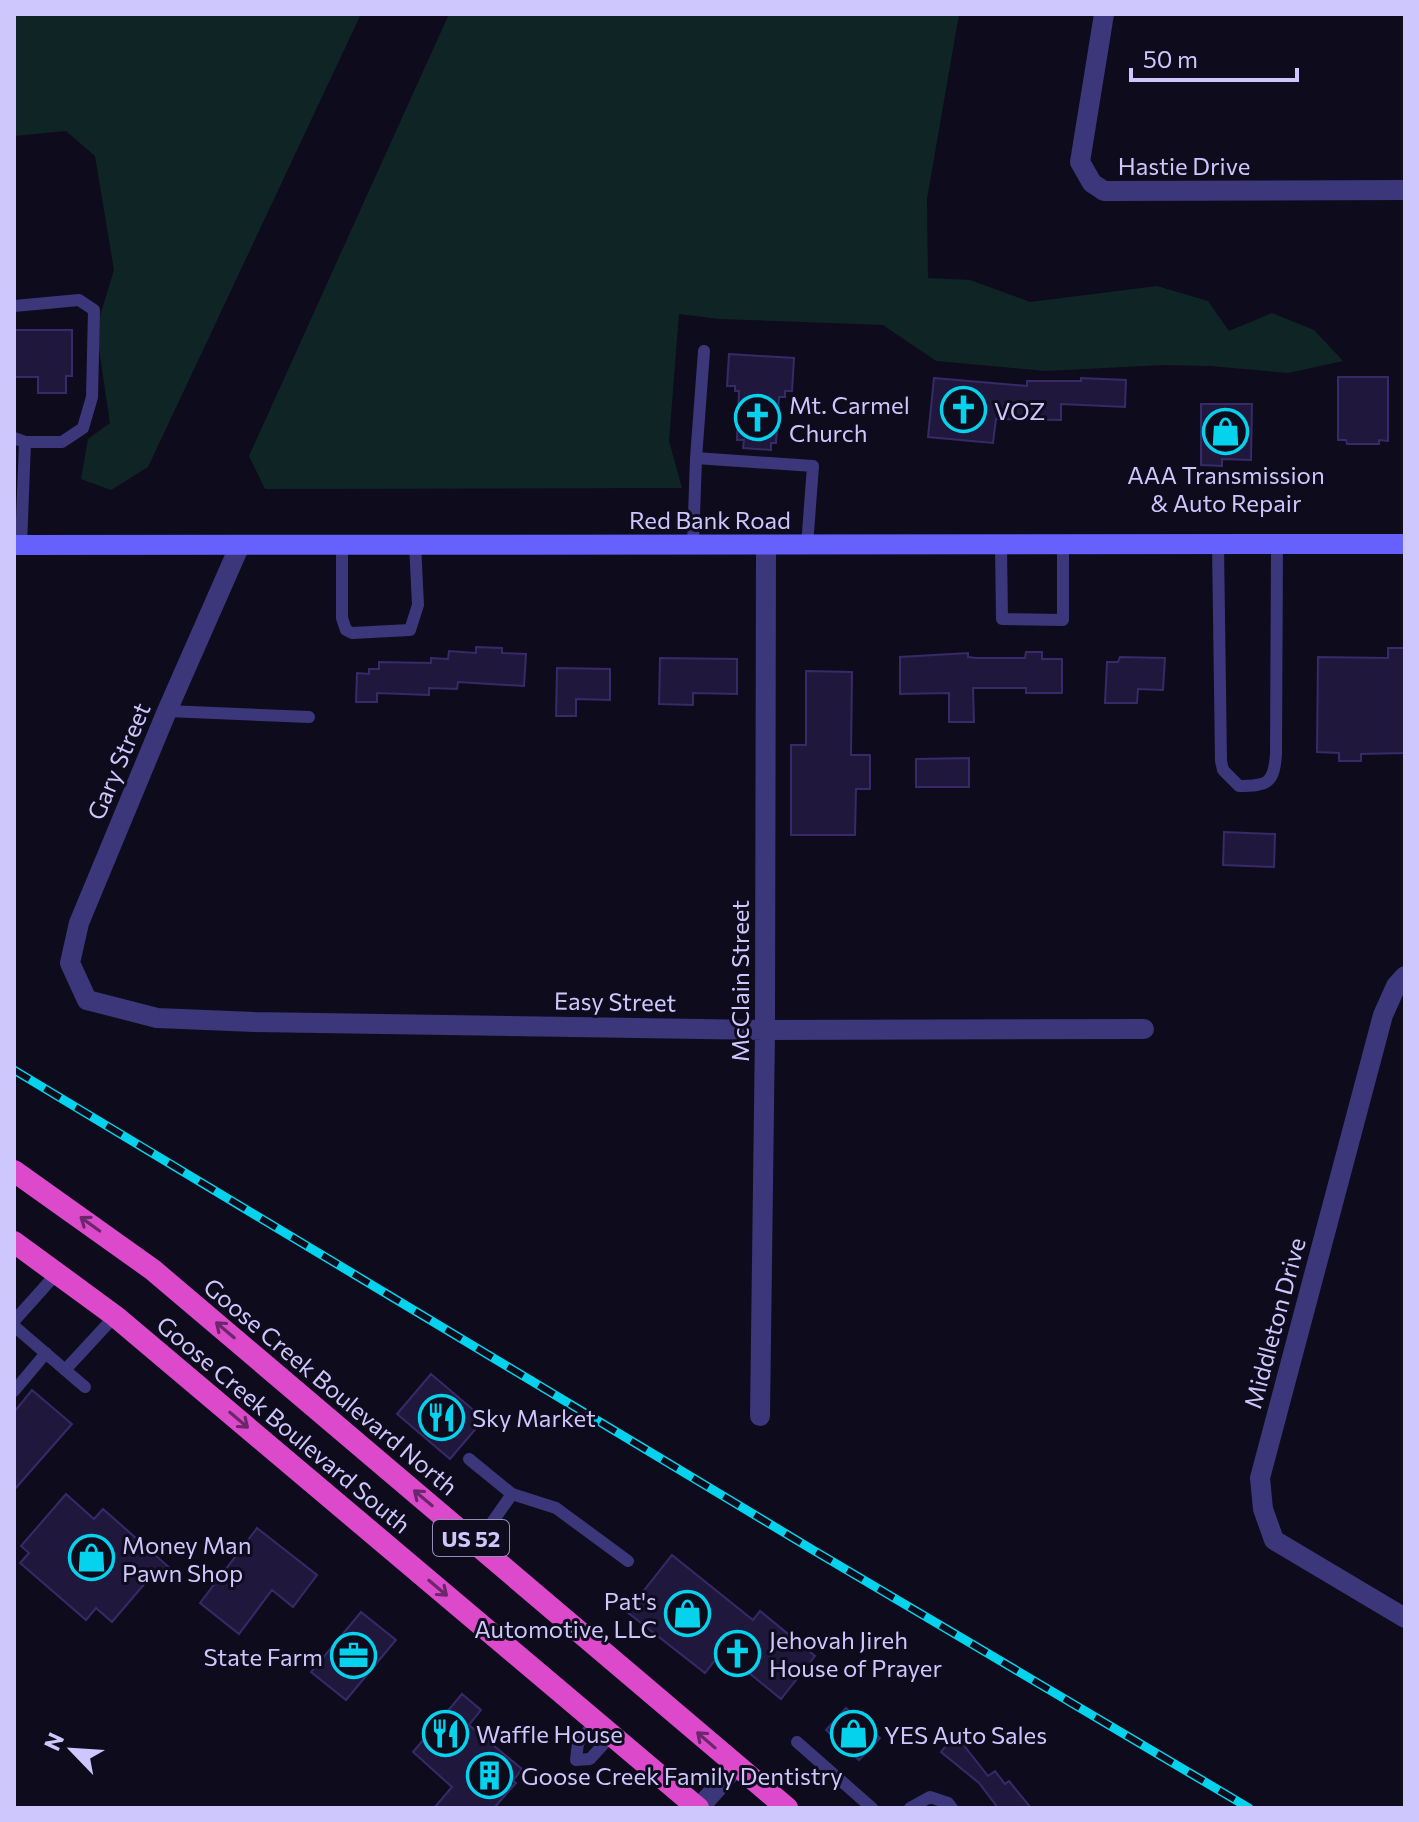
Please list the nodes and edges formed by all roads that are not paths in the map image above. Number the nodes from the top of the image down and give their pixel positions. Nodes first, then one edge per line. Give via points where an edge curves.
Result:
1 (1104, 14) edge
2 (1405, 190) edge
3 (14, 306) edge
4 (704, 351) dead end
5 (19, 440) edge
6 (696, 458) junction
7 (342, 544) junction
8 (415, 544) junction
9 (1405, 544) edge
10 (17, 545) edge
11 (240, 545) junction
12 (693, 545) junction
13 (1063, 545) junction
14 (1218, 545) junction
15 (1277, 545) junction
16 (766, 546) junction
17 (807, 546) junction
18 (1001, 546) junction
19 (167, 711) junction
20 (309, 717) dead end
21 (1405, 976) edge
22 (87, 1000) joint
23 (1144, 1029) dead end
24 (765, 1030) junction
25 (14, 1171) edge
26 (14, 1242) edge
27 (57, 1273) junction
28 (115, 1316) junction
29 (14, 1323) edge
30 (46, 1353) junction
31 (65, 1370) junction
32 (85, 1387) dead end
33 (14, 1391) edge
34 (760, 1416) dead end
35 (469, 1459) dead end
36 (512, 1494) junction
37 (477, 1544) junction
38 (628, 1561) dead end
39 (1405, 1618) edge
40 (797, 1742) dead end
41 (736, 1766) junction
42 (699, 1808) edge
43 (787, 1808) edge
44 (872, 1808) edge
45 (910, 1808) edge
46 (952, 1808) edge

1 - 2 street, Hastie Drive via 1080,162 1092,183 1104,191
3 - 5 lane via 79,300 94,310 92,397 83,428 62,442
4 - 6 lane
5 - 10 lane
6 - 12 lane
6 - 17 lane via 813,466
7 - 8 main road, Red Bank Road
7 - 8 lane via 342,618 352,633 410,630 418,605
7 - 11 main road, Red Bank Road
8 - 12 main road, Red Bank Road
9 - 15 main road, Red Bank Road
10 - 11 main road, Red Bank Road
11 - 19 street, Gary Street
12 - 16 main road, Red Bank Road
13 - 14 main road, Red Bank Road
13 - 18 main road, Red Bank Road
13 - 18 lane via 1063,620 1002,619
14 - 15 main road, Red Bank Road
14 - 15 lane via 1221,761 1239,786 1262,786 1275,768
16 - 17 main road, Red Bank Road
16 - 24 street, McClain Street
17 - 18 main road, Red Bank Road
19 - 20 lane
19 - 22 street, Gary Street via 79,923 70,963
21 - 39 street, Middleton Drive via 1383,1015 1260,1478 1274,1540
22 - 24 street, Easy Street via 157,1018
23 - 24 street, Easy Street
24 - 34 street, McClain Street
37 -> 25 highway, Goose Creek Boulevard North / US 52 via 153,1270
26 - 27 highway, Goose Creek Boulevard South / US 52
27 - 28 highway, Goose Creek Boulevard South / US 52
27 - 29 lane
28 - 31 lane
28 -> 42 highway, Goose Creek Boulevard South / US 52
29 - 30 lane
30 - 31 lane
30 - 33 lane
31 - 32 lane
35 - 36 lane
36 - 37 lane
36 - 38 lane via 556,1508
41 -> 37 highway, Goose Creek Boulevard North / US 52
40 - 44 lane
41 - 42 street
41 - 43 highway, Goose Creek Boulevard North / US 52
45 - 46 lane via 930,1797

